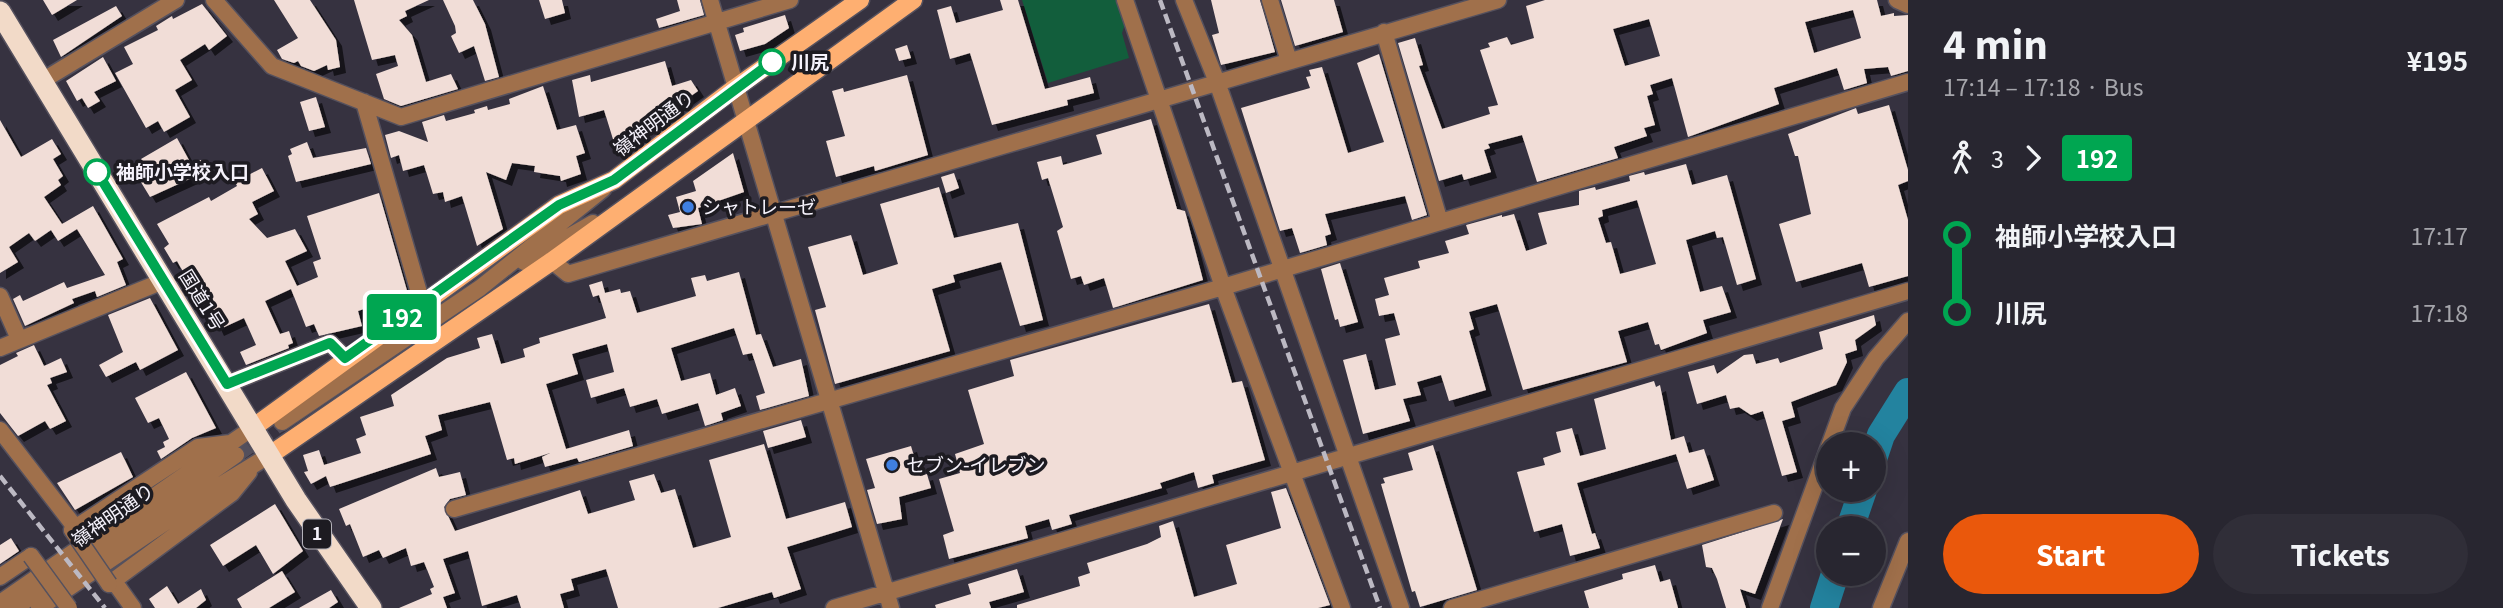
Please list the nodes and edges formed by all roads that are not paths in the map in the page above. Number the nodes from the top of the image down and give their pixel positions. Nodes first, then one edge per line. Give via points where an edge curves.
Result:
1 (176, 0) edge
2 (214, 0) edge
3 (710, 0) edge
4 (790, 0) edge
5 (860, 0) edge
6 (913, 0) edge
7 (1125, 0) edge
8 (1184, 0) edge
9 (1270, 0) edge
10 (1497, 0) edge
11 (1897, 0) edge
12 (1908, 5) edge
13 (0, 12) edge
14 (716, 23) junction
15 (1384, 32) junction
16 (1289, 61) junction
17 (42, 81) junction
18 (1217, 82) junction
19 (1908, 82) edge
20 (735, 88) junction
21 (1158, 99) junction
22 (364, 102) junction
23 (744, 121) junction
24 (614, 180) junction
25 (632, 201) junction
26 (772, 214) junction
27 (1440, 222) junction
28 (552, 261) junction
29 (1282, 267) junction
30 (163, 281) junction
31 (1223, 287) junction
32 (480, 288) junction
33 (1908, 291) edge
34 (0, 296) edge
35 (422, 303) junction
36 (1908, 321) edge
37 (19, 339) junction
38 (0, 348) edge
39 (345, 358) junction
40 (227, 384) junction
41 (828, 401) junction
42 (282, 422) tunnel mouth
43 (254, 427) junction
44 (0, 430) edge
45 (235, 448) junction
46 (1348, 455) junction
47 (262, 461) junction
48 (1292, 472) junction
49 (454, 509) dead end
50 (1774, 513) dead end
51 (73, 528) junction
52 (1908, 541) edge
53 (0, 578) edge
54 (111, 582) junction
55 (886, 592) junction
56 (0, 603) edge
57 (15, 608) edge
58 (38, 608) edge
59 (69, 608) edge
60 (133, 608) edge
61 (370, 608) edge
62 (834, 608) edge
63 (891, 608) edge
64 (1342, 608) edge
65 (1401, 608) edge
66 (1452, 608) edge
67 (1770, 608) edge
68 (1881, 608) edge

1 - 17 street
2 - 22 street via 272,66
3 - 14 street
4 - 14 street
5 - 20 main road, 嶺神明通り
6 - 23 main road, 嶺神明通り
7 - 21 street
8 - 18 street
9 - 16 street
10 - 15 street
11 - 12 street
13 - 17 highway, 国道1号 / 1
14 - 20 street
14 - 22 street via 401,117
15 - 16 street
15 - 27 street
16 - 18 street
17 - 30 highway, 国道1号 / 1
18 - 21 street
18 - 29 street
19 - 27 street
20 - 23 street
20 - 24 main road, 嶺神明通り
21 - 26 street
21 - 31 street
22 - 35 street
23 - 25 main road, 嶺神明通り
23 - 26 street
24 - 32 street, 嶺神明通り
24 - 35 main road via 559,205
25 - 28 main road
25 - 32 street, 嶺神明通り
26 - 28 street via 568,274
26 - 41 street
27 - 29 street
28 - 47 main road
29 - 31 street
29 - 46 street
30 - 37 street
30 - 40 highway, 国道1号 / 1
31 - 41 street
31 - 48 street
32 - 42 street, 嶺神明通り
33 - 46 street
34 - 37 street
35 - 39 main road
36 - 67 street via 1843,408
37 - 38 street
39 - 40 street via 330,343
39 - 43 main road
40 - 43 highway, 国道1号 / 1
41 - 49 street
41 - 55 street
43 - 45 street
43 - 47 highway, 国道1号 / 1
44 - 51 street
45 - 51 street via 198,447
45 - 56 street
45 - 57 street, 嶺神明通り
46 - 48 street
46 - 65 street
47 - 54 street via 232,493
47 - 58 street
47 - 61 highway, 国道1号 / 1
48 - 55 street
48 - 64 street
50 - 66 street
51 - 54 street, bridge
52 - 68 street
53 - 59 street, bridge via 31,555
54 - 60 street
55 - 62 street
55 - 63 street

